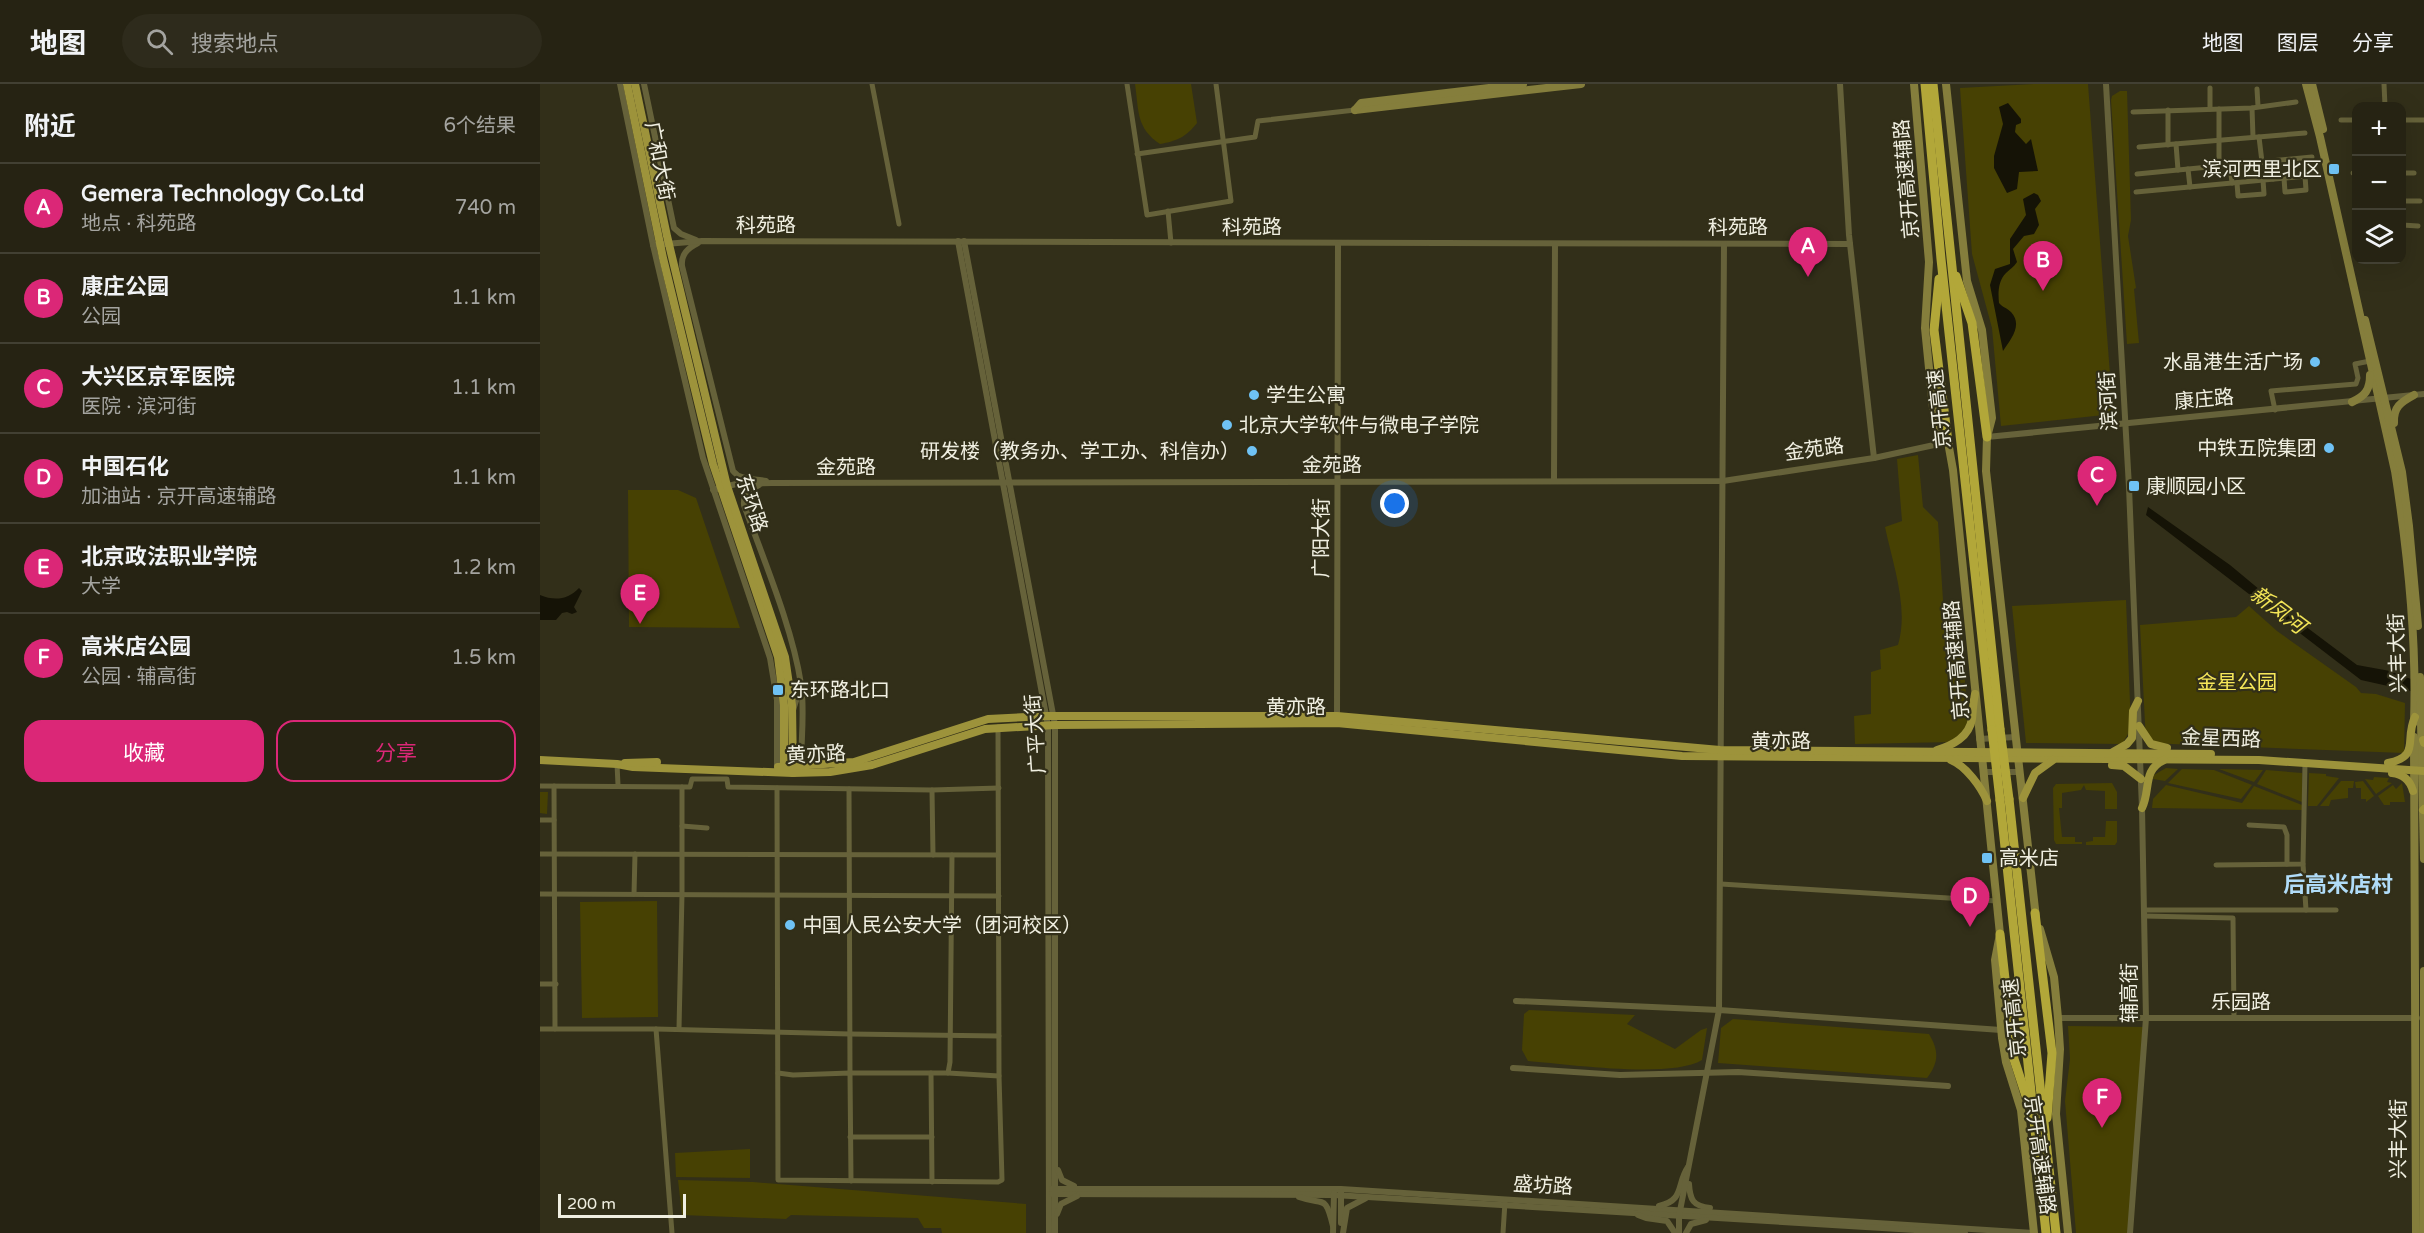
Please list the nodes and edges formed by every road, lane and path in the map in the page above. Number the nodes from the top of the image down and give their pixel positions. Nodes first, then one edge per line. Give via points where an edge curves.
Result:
1 (620, 84) edge
2 (627, 84) edge
3 (635, 84) edge
4 (872, 84) edge
5 (1127, 84) edge
6 (1216, 84) edge
7 (1523, 84) edge
8 (1581, 84) edge
9 (1840, 84) edge
10 (1914, 84) edge
11 (1925, 84) edge
12 (1933, 84) edge
13 (1946, 84) edge
14 (2106, 84) edge
15 (2306, 84) edge
16 (2312, 84) edge
17 (2384, 84) edge
18 (1560, 85) edge
19 (645, 87) edge
20 (2210, 88) dead end
21 (2257, 89) dead end
22 (2296, 102) dead end
23 (2385, 102) edge
24 (2255, 107) junction
25 (2210, 109) junction
26 (2219, 109) junction
27 (1355, 110) junction
28 (2168, 110) junction
29 (2133, 112) dead end
30 (642, 117) junction
31 (2341, 120) dead end
32 (2352, 120) edge
33 (2406, 120) edge
34 (2424, 120) edge
35 (2305, 133) dead end
36 (2256, 137) junction
37 (2219, 140) junction
38 (1224, 142) junction
39 (2176, 144) junction
40 (2168, 145) junction
41 (2139, 147) dead end
42 (1137, 154) junction
43 (2312, 157) dead end
44 (2271, 161) junction
45 (2262, 162) junction
46 (2230, 165) junction
47 (2219, 166) junction
48 (2188, 169) junction
49 (2178, 170) junction
50 (2406, 173) edge
51 (2414, 173) dead end
52 (2137, 174) dead end
53 (2318, 175) dead end
54 (2305, 176) junction
55 (2284, 178) junction
56 (2273, 179) junction
57 (2263, 180) junction
58 (2234, 183) junction
59 (2190, 187) junction
60 (2136, 192) dead end
61 (2406, 201) edge
62 (2420, 201) dead end
63 (1168, 211) junction
64 (662, 214) junction
65 (898, 224) dead end
66 (2406, 225) edge
67 (2418, 225) dead end
68 (674, 228) junction
69 (702, 241) junction
70 (961, 241) junction
71 (1171, 243) junction
72 (1338, 244) junction
73 (1555, 244) junction
74 (1724, 244) junction
75 (1850, 244) junction
76 (661, 245) junction
77 (1945, 259) junction
78 (686, 284) junction
79 (684, 306) junction
80 (687, 320) junction
81 (675, 336) junction
82 (701, 339) junction
83 (687, 358) junction
84 (2370, 363) junction
85 (693, 383) junction
86 (2424, 394) edge
87 (2414, 395) junction
88 (2382, 398) junction
89 (2352, 402) junction
90 (691, 405) junction
91 (2275, 410) junction
92 (2126, 423) junction
93 (2393, 431) junction
94 (1987, 437) junction
95 (1948, 442) junction
96 (720, 455) junction
97 (1874, 458) junction
98 (733, 471) junction
99 (1554, 481) junction
100 (1723, 481) junction
101 (1338, 482) junction
102 (762, 483) junction
103 (772, 483) junction
104 (1007, 483) junction
105 (720, 488) junction
106 (737, 538) junction
107 (760, 551) junction
108 (739, 569) junction
109 (760, 580) junction
110 (766, 598) junction
111 (783, 618) junction
112 (762, 634) junction
113 (776, 649) junction
114 (2418, 673) junction
115 (801, 685) junction
116 (1976, 694) junction
117 (2418, 697) junction
118 (2138, 701) junction
119 (793, 713) junction
120 (2415, 717) junction
121 (1337, 720) junction
122 (1051, 721) junction
123 (2139, 726) junction
124 (999, 727) junction
125 (2016, 738) junction
126 (1979, 739) junction
127 (2423, 741) edge
128 (1932, 752) junction
129 (2112, 752) junction
130 (1720, 754) junction
131 (2193, 754) junction
132 (1981, 756) junction
133 (2018, 756) junction
134 (2140, 756) junction
135 (1948, 759) junction
136 (540, 760) edge
137 (2054, 760) junction
138 (2088, 760) junction
139 (2165, 760) junction
140 (2305, 763) junction
141 (2388, 763) junction
142 (617, 764) junction
143 (2365, 767) junction
144 (2420, 768) edge
145 (789, 770) junction
146 (1983, 772) junction
147 (2020, 772) junction
148 (2141, 779) junction
149 (618, 785) junction
150 (540, 786) edge
151 (554, 786) junction
152 (682, 787) junction
153 (777, 788) junction
154 (999, 788) junction
155 (849, 789) junction
156 (932, 790) junction
157 (2413, 791) junction
158 (2023, 798) junction
159 (1987, 801) junction
160 (2142, 808) junction
161 (2424, 810) edge
162 (540, 820) edge
163 (554, 820) junction
164 (2249, 825) dead end
165 (682, 826) junction
166 (707, 828) dead end
167 (540, 854) edge
168 (555, 854) junction
169 (635, 854) junction
170 (682, 854) junction
171 (777, 855) junction
172 (849, 855) junction
173 (933, 855) junction
174 (952, 855) junction
175 (999, 855) junction
176 (2424, 859) edge
177 (2287, 864) junction
178 (2303, 864) junction
179 (2216, 865) dead end
180 (1721, 884) junction
181 (540, 894) edge
182 (555, 894) junction
183 (634, 894) junction
184 (682, 894) junction
185 (2413, 894) junction
186 (777, 895) junction
187 (850, 895) junction
188 (952, 895) junction
189 (2424, 895) edge
190 (999, 896) junction
191 (1997, 901) junction
192 (2306, 910) junction
193 (2336, 910) dead end
194 (2035, 913) junction
195 (2144, 913) junction
196 (2000, 934) junction
197 (2424, 971) edge
198 (540, 984) edge
199 (556, 984) junction
200 (1516, 1001) dead end
201 (1719, 1010) junction
202 (2058, 1018) junction
203 (2146, 1018) junction
204 (2234, 1018) junction
205 (2414, 1018) junction
206 (2424, 1018) edge
207 (540, 1029) edge
208 (555, 1029) junction
209 (656, 1029) junction
210 (679, 1029) junction
211 (2001, 1030) junction
212 (777, 1032) junction
213 (850, 1035) junction
214 (950, 1035) junction
215 (999, 1036) junction
216 (1513, 1068) dead end
217 (1709, 1071) junction
218 (778, 1073) junction
219 (850, 1073) junction
220 (931, 1073) junction
221 (948, 1073) junction
222 (999, 1076) junction
223 (1948, 1086) dead end
224 (850, 1137) junction
225 (932, 1137) junction
226 (2041, 1142) junction
227 (1055, 1160) junction
228 (1690, 1164) junction
229 (1688, 1175) junction
230 (851, 1181) junction
231 (932, 1182) junction
232 (1099, 1189) junction
233 (1052, 1192) junction
234 (1337, 1192) junction
235 (1084, 1194) junction
236 (1293, 1194) junction
237 (1371, 1197) junction
238 (1505, 1202) junction
239 (1649, 1208) junction
240 (1635, 1213) junction
241 (1680, 1213) junction
242 (1731, 1214) junction
243 (1715, 1218) junction
244 (1334, 1229) edge
245 (1055, 1230) edge
246 (672, 1233) edge
247 (1049, 1233) edge
248 (1342, 1233) edge
249 (1503, 1233) edge
250 (1677, 1233) edge
251 (1686, 1233) edge
252 (1965, 1233) edge
253 (2034, 1233) edge
254 (2046, 1233) edge
255 (2055, 1233) edge
256 (2068, 1233) edge
257 (2130, 1233) edge
258 (2415, 1233) edge
259 (2424, 1233) edge

1 - 76 street
2 - 76 main road, 广和大街
3 - 30 main road, 广和大街
4 - 65 street
5 - 42 street
6 - 38 street
7 - 27 main road via 1361,103
8 - 18 main road
9 - 75 street
10 - 95 main road, 京开高速辅路 via 1929,262 1926,339 1933,408 1937,425
11 - 77 highway, 京开高速
12 - 77 highway, 京开高速
13 - 94 main road, 京开高速辅路 via 1967,281 1985,354 1992,418
14 - 92 street, 滨河街
15 - 84 main road, 兴丰大街
16 - 88 main road, 兴丰大街
17 - 23 street
18 - 27 main road
19 - 30 street
19 - 68 street
20 - 25 street
21 - 24 street
22 - 24 street
24 - 26 street
24 - 36 street
25 - 26 street
25 - 28 street
26 - 37 street
27 - 38 street via 1258,121 1255,137
28 - 29 street
28 - 40 street
30 - 64 main road, 广和大街
31 - 32 street
33 - 34 street
35 - 36 street
36 - 37 street
36 - 45 street
37 - 39 street
37 - 47 street
38 - 42 street
38 - 63 street via 1231,201
39 - 40 street
39 - 49 street
40 - 41 street
42 - 63 street via 1148,215
43 - 44 street
44 - 45 street
44 - 56 street
45 - 46 street
46 - 47 street
46 - 58 street
47 - 48 street
48 - 49 street
48 - 59 street
49 - 52 street
50 - 51 street
53 - 54 street
54 - 55 street
54 - 55 street via 2306,190 2286,192
55 - 56 street
56 - 57 street
57 - 58 street
57 - 58 street via 2264,194 2247,196 2238,196
58 - 59 street
59 - 60 street
61 - 62 street
63 - 71 street
64 - 68 street
64 - 76 main road, 广和大街
66 - 67 street
68 - 69 street
69 - 70 street, 科苑路
69 - 76 street, 科苑路
69 - 78 street via 682,259
70 - 71 street, 科苑路
70 - 104 street, 广平大街
71 - 72 street, 科苑路
72 - 73 street, 科苑路
72 - 101 street, 广阳大街
73 - 74 street, 科苑路
73 - 99 street
74 - 75 street, 科苑路
74 - 100 street
75 - 97 street
76 - 79 main road, 东环路
76 - 81 street
76 - 83 main road, 东环路
77 - 94 highway via 1972,323
77 - 95 highway via 1934,330
77 - 226 highway, 京开高速, bridge
78 - 79 street
78 - 82 street
79 - 80 main road, 东环路
80 - 82 street
80 - 96 main road, 东环路
81 - 83 street
81 - 90 street
82 - 98 street
83 - 85 main road, 东环路
84 - 88 main road, 兴丰大街
84 - 89 main road via 2367,392
84 - 91 street via 2355,364 2356,384 2271,391
85 - 90 street
85 - 105 main road, 东环路
86 - 87 street, 康庄路
87 - 88 street, 康庄路
87 - 93 main road via 2395,409
88 - 89 street, 康庄路
88 - 93 main road, 兴丰大街
88 - 114 main road, 兴丰大街 via 2404,526
89 - 91 street, 康庄路
90 - 105 street
91 - 92 street, 康庄路
92 - 94 street, 康庄路
92 - 118 street, 滨河街
93 - 114 main road, 兴丰大街 via 2417,597
94 - 125 main road, 京开高速辅路 via 1986,471
95 - 97 street, 金苑路
95 - 116 main road, 京开高速辅路
96 - 98 street
96 - 105 main road, 东环路
97 - 100 street, 金苑路
98 - 103 street via 745,479
99 - 100 street, 金苑路
99 - 101 street, 金苑路
100 - 130 street
101 - 104 street, 金苑路
101 - 121 street, 广阳大街
102 - 103 street, 金苑路
102 - 105 street, 金苑路
102 - 107 street via 743,498
103 - 104 street, 金苑路
104 - 122 street, 广平大街
105 - 106 main road, 东环路
105 - 108 street
105 - 109 main road, 东环路
106 - 108 street
106 - 113 main road, 东环路
107 - 109 street
107 - 111 street
108 - 112 street
109 - 110 main road, 东环路
110 - 111 street
110 - 119 main road, 东环路 via 785,657
111 - 115 street
112 - 113 street
112 - 145 street via 774,678
113 - 145 main road, 东环路 via 783,686
114 - 117 main road, 兴丰大街
115 - 119 street
115 - 145 street via 803,711
116 - 126 main road, 京开高速辅路
116 - 128 main road via 1966,733 1954,744
117 - 120 main road, 兴丰大街
117 - 127 main road, 兴丰大街
118 - 123 street, 滨河街
118 - 129 main road via 2133,711 2132,738
119 - 145 main road, 东环路
120 - 141 main road via 2410,727 2409,751
120 - 144 main road, 兴丰大街
121 - 122 main road, 黄亦路
121 - 130 main road, 黄亦路
122 - 124 main road, 黄亦路
122 - 145 main road, 黄亦路 via 988,719 872,757
122 - 227 street, 广平大街
122 - 233 street, 广平大街
123 - 131 main road via 2151,744
123 - 134 street, 滨河街
124 - 145 main road, 黄亦路 via 872,765 830,772
124 - 154 street
125 - 126 street
125 - 133 main road, 京开高速辅路
126 - 132 main road, 京开高速辅路
127 - 144 main road, 兴丰大街
128 - 130 main road, 黄亦路
128 - 132 main road, 黄亦路
129 - 133 main road, 金星西路
129 - 134 main road, 金星西路
130 - 135 main road, 黄亦路
130 - 180 street
131 - 134 main road, 金星西路
131 - 141 main road, 金星西路
132 - 133 main road
132 - 135 main road, 黄亦路
132 - 146 main road, 京开高速辅路
133 - 137 main road, 金星西路
133 - 147 main road, 京开高速辅路
134 - 138 main road, 金星西路
134 - 139 main road, 金星西路
134 - 148 street, 辅高街
135 - 159 main road via 1964,769
136 - 142 main road, 黄亦路
137 - 138 main road, 金星西路
137 - 158 main road via 2035,773
138 - 148 main road via 2124,766
139 - 140 main road, 金星西路
139 - 160 main road via 2148,774 2147,797
140 - 143 main road, 金星西路
140 - 178 street
141 - 144 main road, 金星西路
142 - 145 main road, 黄亦路 via 634,761
142 - 149 street
143 - 144 main road, 金星西路
143 - 157 main road via 2400,775
144 - 157 main road, 兴丰大街
144 - 161 main road, 兴丰大街
146 - 147 street
146 - 159 main road, 京开高速辅路
147 - 158 main road, 京开高速辅路
148 - 160 street, 辅高街
149 - 151 street
149 - 152 street
150 - 151 street
151 - 163 street
152 - 153 street via 690,787 692,779 727,779 728,787
152 - 165 street
153 - 155 street
153 - 171 street
154 - 156 street
154 - 175 street
155 - 156 street
155 - 172 street
156 - 173 street
157 - 185 main road, 兴丰大街
158 - 194 main road, 京开高速辅路
159 - 191 main road, 京开高速辅路
160 - 195 street, 辅高街
161 - 176 main road, 兴丰大街
162 - 163 street
163 - 168 street
164 - 177 street via 2284,827
165 - 166 street
165 - 170 street
167 - 168 street
168 - 169 street
168 - 182 street
169 - 170 street
169 - 183 street
170 - 171 street
170 - 184 street
171 - 172 street
171 - 186 street
172 - 173 street
172 - 187 street
173 - 174 street
174 - 175 street
174 - 188 street
175 - 190 street
177 - 178 street
177 - 179 street
178 - 192 street
180 - 191 street
180 - 201 street
181 - 182 street
182 - 183 street
182 - 199 street
183 - 184 street
184 - 186 street
184 - 210 street
185 - 189 street
185 - 205 main road, 兴丰大街
186 - 187 street
186 - 212 street
187 - 188 street
187 - 213 street
188 - 190 street
188 - 214 street
190 - 215 street
191 - 196 main road, 京开高速辅路
192 - 193 street
192 - 195 street
194 - 202 main road, 京开高速辅路 via 2051,964
194 - 226 highway via 2052,1053
195 - 203 street, 辅高街
195 - 204 street via 2233,918
196 - 211 main road, 京开高速辅路 via 1995,960
196 - 226 highway via 2014,1059
197 - 206 main road, 兴丰大街
198 - 199 street
199 - 208 street
200 - 201 street
201 - 211 street
201 - 217 street
202 - 203 street, 乐园路
202 - 256 main road, 京开高速辅路 via 2055,1114
203 - 204 street, 乐园路
203 - 257 street, 辅高街
204 - 205 street, 乐园路
205 - 206 street, 乐园路
205 - 258 main road, 兴丰大街
206 - 259 main road, 兴丰大街
207 - 208 street
208 - 209 street
209 - 210 street
209 - 246 street
210 - 212 street
211 - 253 main road, 京开高速辅路 via 2021,1110
212 - 213 street
212 - 218 street
213 - 214 street
213 - 219 street
214 - 215 street
214 - 221 street
215 - 222 street
216 - 217 street via 1620,1076
217 - 223 street
217 - 228 street
218 - 219 street
218 - 230 street via 778,1180
219 - 220 street
219 - 224 street
220 - 221 street
220 - 225 street
221 - 222 street
222 - 231 street via 1002,1180
224 - 225 street
224 - 230 street
225 - 231 street
226 - 254 highway, 京开高速
226 - 255 highway, 京开高速
227 - 232 street via 1066,1184
227 - 233 street, 广平大街
228 - 229 street
228 - 239 street via 1677,1197
229 - 241 street
229 - 242 street via 1692,1202
230 - 231 street
232 - 233 street, 盛坊路
232 - 234 street, 盛坊路
233 - 235 street, 盛坊路
233 - 245 street, 广平大街
233 - 247 street, 广平大街
234 - 236 street, 盛坊路
234 - 237 street, 盛坊路
234 - 238 street, 盛坊路
234 - 244 street
234 - 248 street
235 - 236 street, 盛坊路
235 - 245 street via 1061,1204
236 - 244 street via 1325,1203
237 - 238 street, 盛坊路
237 - 248 street via 1347,1208
238 - 239 street, 盛坊路
238 - 240 street, 盛坊路
238 - 249 street
239 - 241 street, 盛坊路
240 - 241 street, 盛坊路
240 - 250 street via 1666,1221
241 - 242 street, 盛坊路
241 - 243 street, 盛坊路
241 - 250 street
242 - 253 street, 盛坊路
243 - 251 street via 1691,1224
243 - 252 street, 盛坊路

